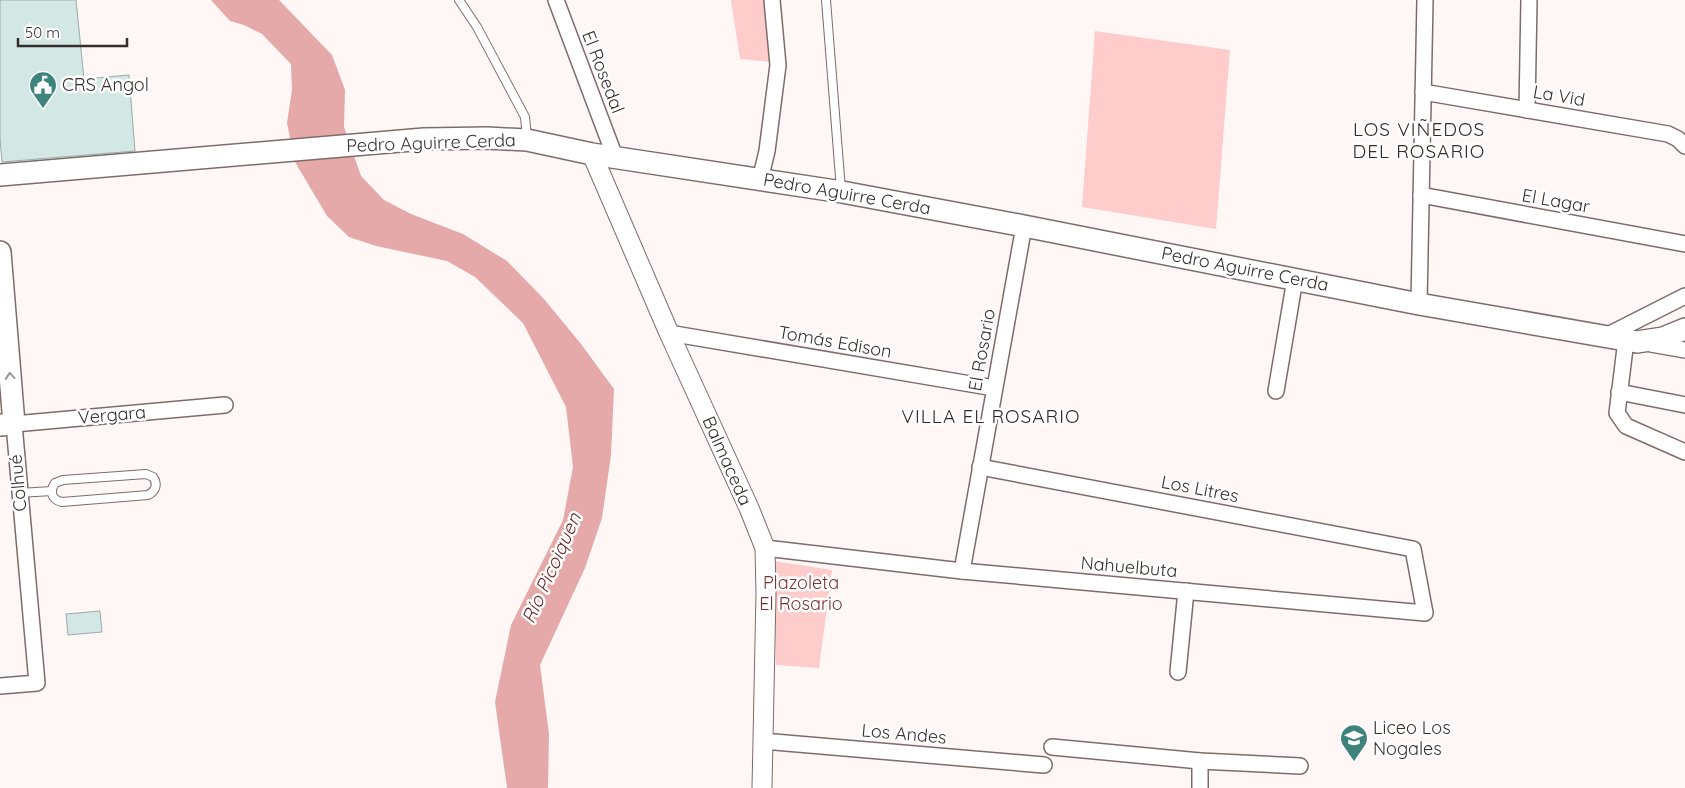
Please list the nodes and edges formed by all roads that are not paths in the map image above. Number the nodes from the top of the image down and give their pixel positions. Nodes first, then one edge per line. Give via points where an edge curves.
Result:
1 (460, 0) edge
2 (556, 0) edge
3 (772, 0) edge
4 (826, 0) edge
5 (1425, 0) edge
6 (1529, 0) edge
7 (1423, 92) junction
8 (1527, 110) junction
9 (527, 140) junction
10 (1685, 146) edge
11 (592, 154) junction
12 (615, 157) junction
13 (0, 175) edge
14 (760, 180) junction
15 (842, 192) junction
16 (1421, 195) junction
17 (1024, 226) junction
18 (1685, 244) edge
19 (0, 252) edge
20 (1295, 279) junction
21 (1685, 296) edge
22 (1419, 304) junction
23 (1685, 329) edge
24 (669, 333) junction
25 (1623, 339) junction
26 (1685, 350) edge
27 (994, 388) junction
28 (1276, 391) dead end
29 (1619, 392) junction
30 (225, 405) dead end
31 (1685, 405) edge
32 (7, 425) edge
33 (1685, 452) edge
34 (980, 467) junction
35 (52, 491) junction
36 (19, 493) junction
37 (765, 548) junction
38 (1413, 549) joint
39 (962, 570) junction
40 (1186, 591) junction
41 (1178, 672) dead end
42 (0, 686) edge
43 (762, 741) junction
44 (1052, 747) dead end
45 (1200, 761) junction
46 (1044, 765) dead end
47 (1300, 766) dead end
48 (762, 788) edge
49 (1200, 788) edge

1 - 9 lane via 525,117
2 - 12 street, El Rosedal
3 - 14 street via 778,65
4 - 15 lane
5 - 7 street
6 - 8 street
7 - 8 street, La Vid
7 - 16 street
8 - 10 street, La Vid via 1668,134
9 - 11 main road, Pedro Aguirre Cerda
9 - 13 main road, Pedro Aguirre Cerda via 424,140
11 - 12 main road, Pedro Aguirre Cerda
11 - 24 street, Balmaceda
12 - 14 main road, Pedro Aguirre Cerda
14 - 15 main road, Pedro Aguirre Cerda
15 - 17 main road, Pedro Aguirre Cerda
16 - 18 street, El Lagar
16 - 22 street
17 - 20 main road, Pedro Aguirre Cerda
17 - 27 street, El Rosario
32 -> 19 main road, Colhué
20 - 22 main road, Pedro Aguirre Cerda
20 - 28 street
21 - 25 street
22 - 25 main road, Pedro Aguirre Cerda
23 - 25 main road via 1664,338
24 - 27 street, Tomás Edison
24 - 37 street, Balmaceda
25 - 26 street, Pedro Aguirre Cerda
25 - 29 street
27 - 34 street, El Rosario
29 - 31 street
29 - 33 street via 1617,413 1626,426
30 - 32 street, Vergara
32 - 36 street, Colhué
34 - 38 street, Los Litres
34 - 39 street, El Rosario
35 - 35 lane via 55,499 62,502 148,495 156,484 153,477 146,474 62,480 55,483
35 - 36 lane
36 - 42 street, Colhué via 37,682
37 - 39 street, Nahuelbuta
37 - 43 street, Balmaceda
38 - 40 street, Nahuelbuta via 1425,613
39 - 40 street, Nahuelbuta
40 - 41 street
43 - 46 street, Los Andes
43 - 48 street, Balmaceda
44 - 45 street
45 - 47 street
45 - 49 street

